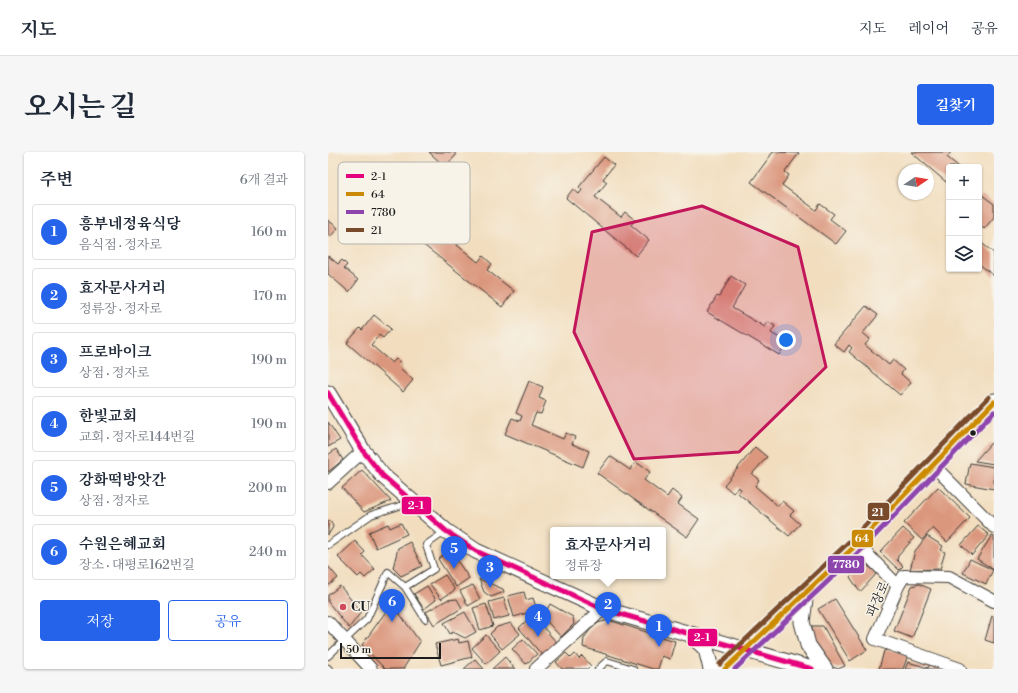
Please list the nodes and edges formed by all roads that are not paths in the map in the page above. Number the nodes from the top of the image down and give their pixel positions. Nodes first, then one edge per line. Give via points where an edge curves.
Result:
1 (328, 393) edge
2 (994, 402) edge
3 (363, 451) junction
4 (933, 465) junction
5 (328, 483) edge
6 (412, 502) junction
7 (994, 527) edge
8 (446, 532) junction
9 (857, 544) junction
10 (328, 545) edge
11 (898, 586) junction
12 (405, 587) junction
13 (806, 592) junction
14 (994, 602) edge
15 (603, 609) junction
16 (425, 619) dead end
17 (328, 622) edge
18 (692, 635) junction
19 (344, 641) junction
20 (744, 650) junction
21 (328, 656) edge
22 (371, 669) edge
23 (536, 669) edge
24 (598, 669) edge
25 (633, 669) edge
26 (711, 669) edge
27 (724, 669) edge
28 (812, 669) edge
29 (826, 669) edge
30 (960, 669) edge

1 - 3 street
2 - 4 main road
3 - 5 street
3 - 6 street via 384,476
4 - 7 street
4 - 9 main road
6 - 8 street
6 - 10 lane via 371,515
8 - 12 lane via 426,545 434,569
8 - 15 street via 476,551
9 - 11 street
9 - 13 main road
11 - 14 street, 파장로 via 904,576 949,577
11 - 30 street, 파장로 via 875,639
12 - 16 lane
12 - 19 lane via 388,572 367,619
13 - 20 main road
13 - 29 street via 802,622 808,645
15 - 18 street
15 - 23 street
17 - 19 street
18 - 20 street
18 - 26 street via 706,649
19 - 21 lane
19 - 22 street
20 - 27 main road
20 - 28 street
24 - 25 lane via 607,661

